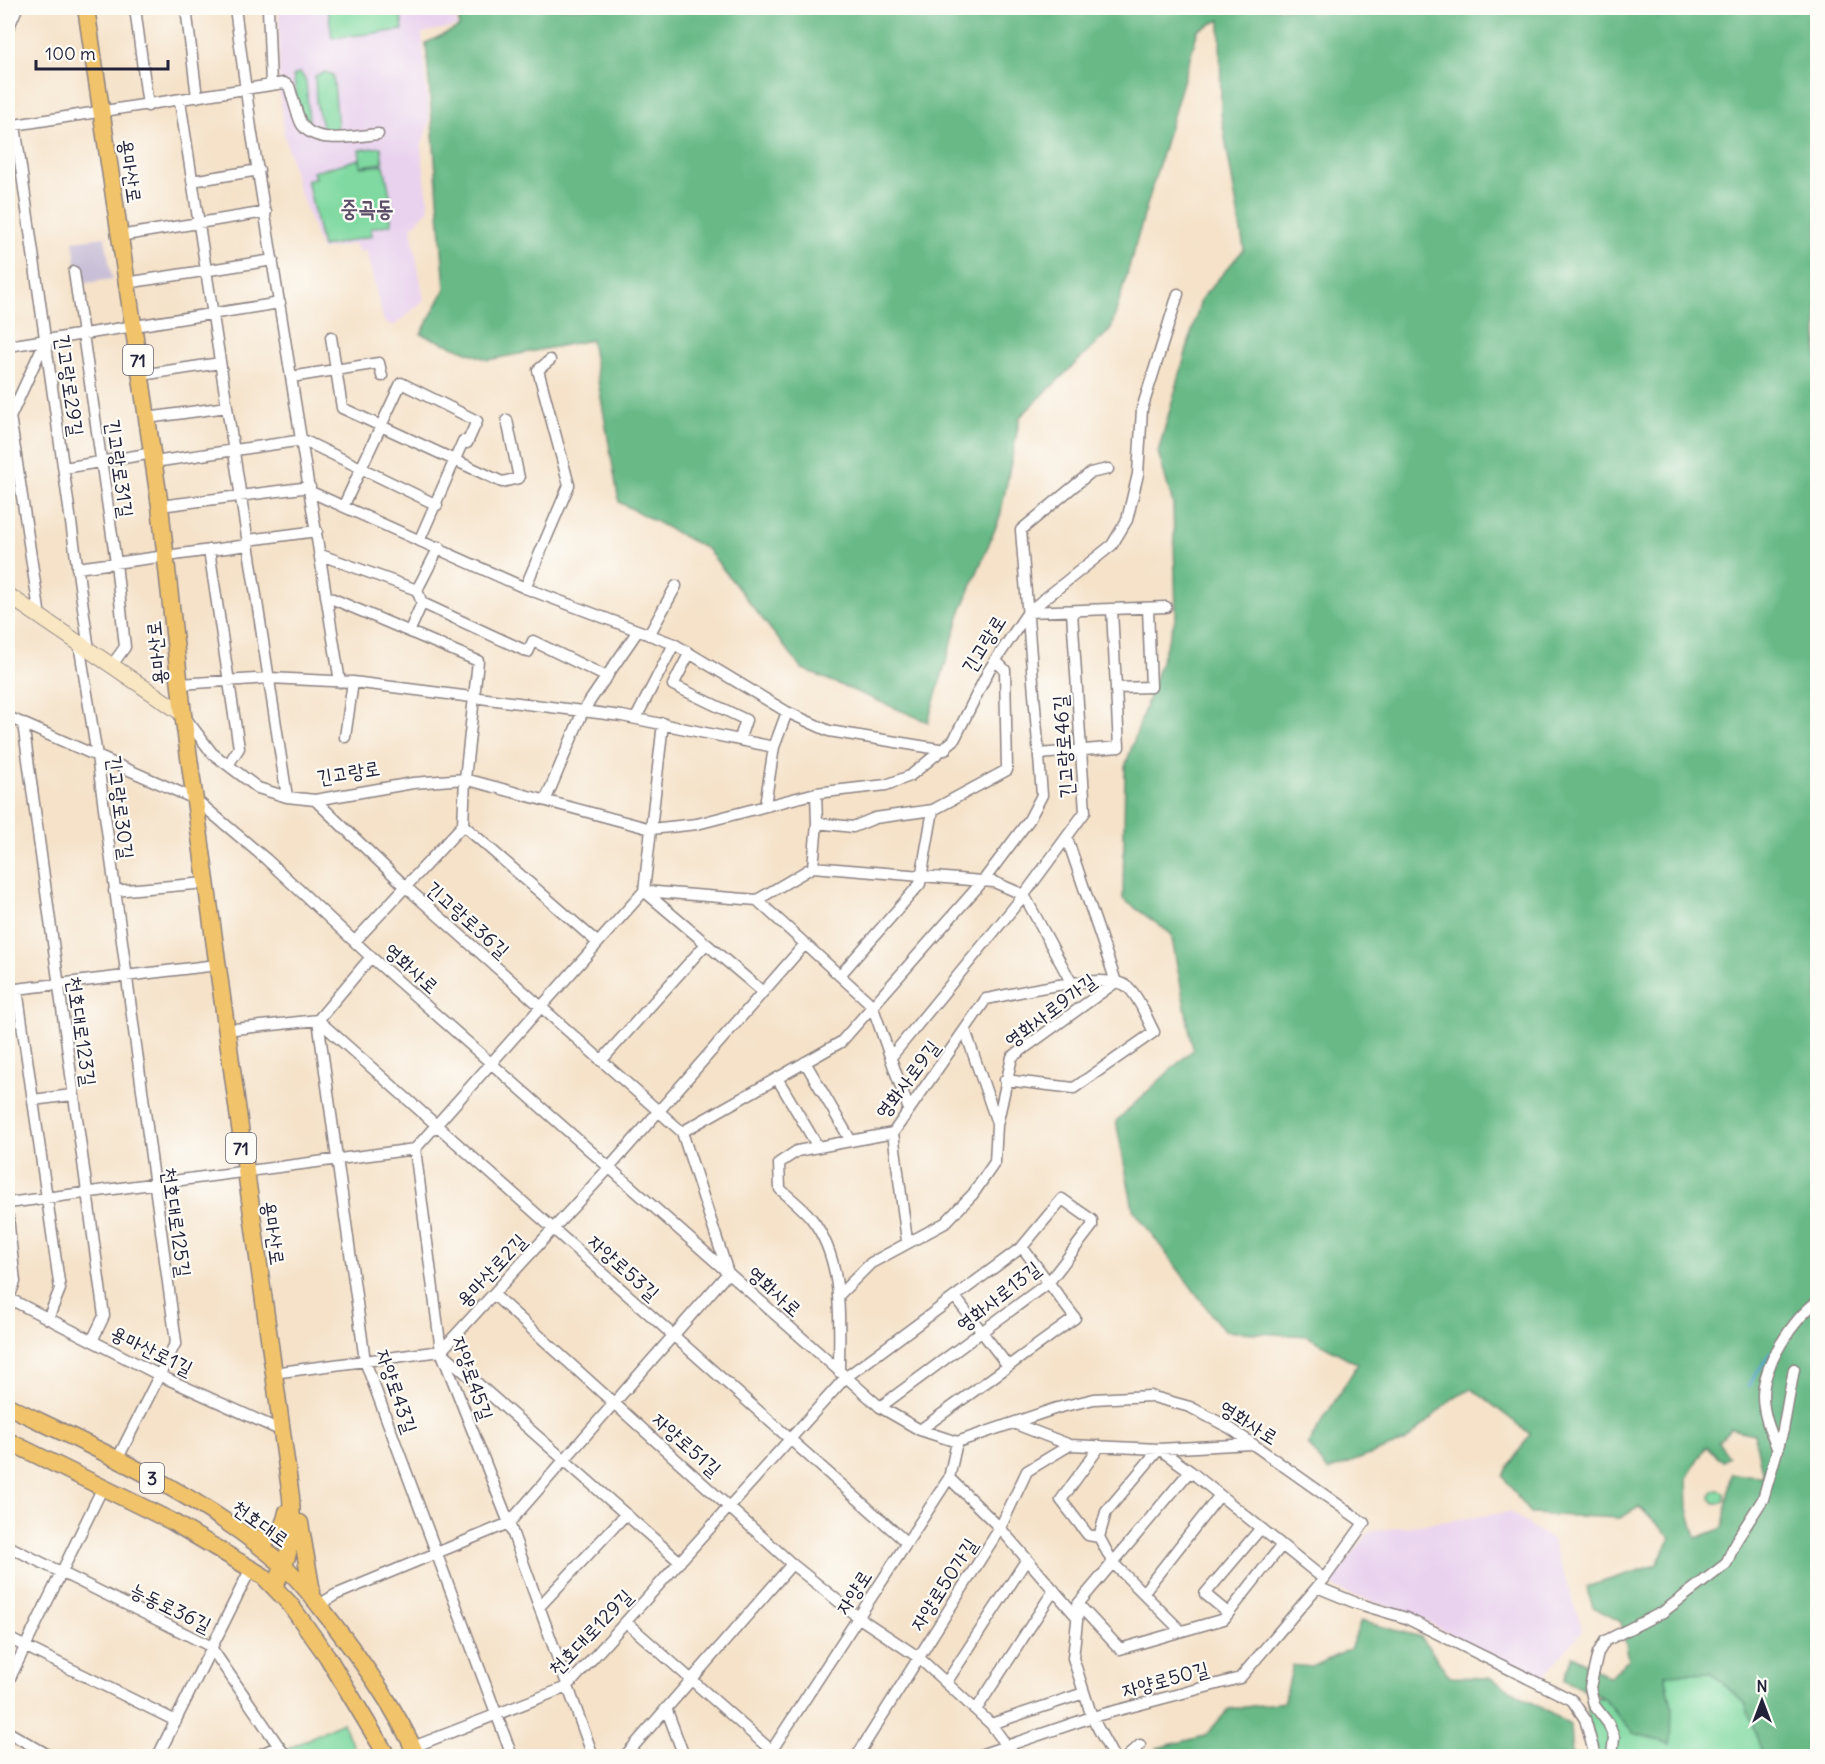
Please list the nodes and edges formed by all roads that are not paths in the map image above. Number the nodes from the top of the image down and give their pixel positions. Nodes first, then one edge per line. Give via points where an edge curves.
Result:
1 (17, 8) edge
2 (86, 8) edge
3 (135, 8) edge
4 (186, 8) edge
5 (235, 8) edge
6 (268, 8) edge
7 (8, 28) edge
8 (271, 85) junction
9 (246, 90) junction
10 (197, 97) junction
11 (180, 100) junction
12 (148, 106) junction
13 (101, 113) junction
14 (11, 125) edge
15 (378, 134) dead end
16 (259, 170) junction
17 (192, 181) junction
18 (266, 212) junction
19 (199, 224) junction
20 (119, 236) junction
21 (273, 261) junction
22 (74, 272) dead end
23 (206, 272) junction
24 (126, 283) junction
25 (1178, 294) dead end
26 (280, 303) junction
27 (213, 315) junction
28 (133, 327) junction
29 (82, 334) junction
30 (331, 338) dead end
31 (45, 341) junction
32 (8, 346) edge
33 (550, 360) dead end
34 (220, 363) junction
35 (336, 369) junction
36 (141, 375) junction
37 (382, 376) dead end
38 (291, 377) junction
39 (227, 407) junction
40 (147, 418) junction
41 (9, 419) edge
42 (507, 420) dead end
43 (381, 427) junction
44 (303, 440) junction
45 (234, 452) junction
46 (153, 457) junction
47 (454, 461) junction
48 (101, 462) junction
49 (64, 468) junction
50 (362, 469) junction
51 (1108, 469) dead end
52 (311, 490) junction
53 (241, 496) junction
54 (344, 505) junction
55 (160, 506) junction
56 (437, 506) junction
57 (317, 531) junction
58 (420, 539) junction
59 (248, 542) junction
60 (439, 548) junction
61 (209, 550) junction
62 (321, 555) junction
63 (167, 556) junction
64 (116, 563) junction
65 (77, 568) junction
66 (676, 586) dead end
67 (525, 588) junction
68 (417, 590) junction
69 (8, 595) edge
70 (327, 596) junction
71 (422, 603) junction
72 (1166, 607) dead end
73 (1148, 608) junction
74 (1112, 610) junction
75 (1028, 612) junction
76 (1072, 612) junction
77 (40, 617) junction
78 (410, 630) junction
79 (637, 632) junction
80 (649, 635) junction
81 (674, 644) junction
82 (84, 647) junction
83 (688, 654) junction
84 (995, 660) junction
85 (112, 665) junction
86 (607, 677) junction
87 (269, 678) junction
88 (227, 681) junction
89 (340, 682) junction
90 (353, 682) junction
91 (180, 684) junction
92 (1116, 688) junction
93 (474, 696) junction
94 (583, 711) junction
95 (787, 712) junction
96 (183, 714) junction
97 (8, 717) edge
98 (636, 718) junction
99 (23, 723) junction
100 (663, 723) junction
101 (345, 737) dead end
102 (740, 738) junction
103 (774, 747) junction
104 (945, 750) junction
105 (1081, 750) junction
106 (1039, 754) junction
107 (97, 756) junction
108 (228, 765) junction
109 (465, 779) junction
110 (816, 793) junction
111 (287, 796) junction
112 (195, 799) junction
113 (546, 799) junction
114 (315, 800) junction
115 (765, 805) junction
116 (933, 810) junction
117 (817, 823) junction
118 (463, 825) junction
119 (651, 829) junction
120 (1066, 838) junction
121 (813, 867) junction
122 (923, 875) junction
123 (983, 881) junction
124 (206, 883) junction
125 (406, 887) junction
126 (114, 891) junction
127 (644, 891) junction
128 (1024, 895) junction
129 (757, 900) junction
130 (356, 940) junction
131 (598, 943) junction
132 (706, 944) junction
133 (805, 944) junction
134 (371, 957) junction
135 (217, 965) junction
136 (840, 975) junction
137 (125, 976) junction
138 (1071, 982) junction
139 (1116, 982) junction
140 (57, 984) junction
141 (12, 990) edge
142 (763, 992) junction
143 (872, 1005) junction
144 (540, 1008) junction
145 (318, 1020) junction
146 (225, 1030) junction
147 (965, 1030) junction
148 (891, 1057) junction
149 (601, 1061) junction
150 (806, 1062) junction
151 (492, 1064) junction
152 (777, 1078) junction
153 (1005, 1080) junction
154 (72, 1095) junction
155 (33, 1100) junction
156 (909, 1110) junction
157 (658, 1112) junction
158 (437, 1125) junction
159 (998, 1125) junction
160 (682, 1132) junction
161 (893, 1133) junction
162 (851, 1141) junction
163 (818, 1147) junction
164 (415, 1149) junction
165 (338, 1160) junction
166 (609, 1168) junction
167 (244, 1174) junction
168 (153, 1185) junction
169 (86, 1193) junction
170 (47, 1198) junction
171 (1062, 1199) joint
172 (8, 1203) edge
173 (8, 1217) edge
174 (553, 1229) junction
175 (907, 1241) junction
176 (1022, 1247) junction
177 (728, 1273) junction
178 (1049, 1282) junction
179 (493, 1294) junction
180 (839, 1295) junction
181 (955, 1297) junction
182 (8, 1299) edge
183 (1818, 1301) edge
184 (48, 1318) junction
185 (981, 1332) junction
186 (673, 1335) junction
187 (92, 1341) junction
188 (441, 1351) junction
189 (365, 1361) junction
190 (1008, 1366) junction
191 (1794, 1369) dead end
192 (273, 1373) junction
193 (842, 1375) junction
194 (161, 1376) junction
195 (615, 1402) junction
196 (8, 1406) edge
197 (880, 1407) junction
198 (1012, 1423) junction
199 (920, 1430) junction
200 (282, 1431) junction
201 (791, 1439) junction
202 (8, 1441) edge
203 (957, 1442) junction
204 (1252, 1444) junction
205 (1070, 1445) junction
206 (1100, 1446) junction
207 (1159, 1449) junction
208 (1778, 1450) junction
209 (565, 1459) junction
210 (117, 1460) junction
211 (1190, 1471) junction
212 (949, 1478) junction
213 (103, 1487) junction
214 (1220, 1495) junction
215 (291, 1497) junction
216 (730, 1507) junction
217 (626, 1514) junction
218 (509, 1523) junction
219 (1000, 1528) junction
220 (1261, 1528) junction
221 (244, 1535) junction
222 (1099, 1537) junction
223 (906, 1542) junction
224 (1282, 1545) junction
225 (8, 1546) edge
226 (437, 1554) junction
227 (1027, 1559) junction
228 (680, 1562) junction
229 (1113, 1563) junction
230 (792, 1564) junction
231 (251, 1568) junction
232 (286, 1568) junction
233 (62, 1573) junction
234 (1321, 1583) junction
235 (274, 1586) junction
236 (1054, 1590) junction
237 (1143, 1593) junction
238 (316, 1601) junction
239 (1078, 1604) junction
240 (539, 1607) junction
241 (1228, 1613) junction
242 (858, 1617) junction
243 (1077, 1617) junction
244 (626, 1622) junction
245 (1181, 1631) junction
246 (8, 1638) edge
247 (210, 1646) junction
248 (25, 1647) junction
249 (918, 1657) junction
250 (690, 1680) junction
251 (8, 1682) edge
252 (946, 1683) junction
253 (567, 1687) junction
254 (1084, 1693) junction
255 (666, 1708) junction
256 (976, 1710) junction
257 (496, 1714) junction
258 (1092, 1717) junction
259 (176, 1721) junction
260 (991, 1724) junction
261 (8, 1732) edge
262 (1140, 1745) dead end
263 (279, 1746) junction
264 (1007, 1746) junction
265 (415, 1752) edge
266 (770, 1754) edge
267 (50, 1756) edge
268 (158, 1756) edge
269 (257, 1756) edge
270 (289, 1756) edge
271 (387, 1756) edge
272 (512, 1756) edge
273 (593, 1756) edge
274 (625, 1756) edge
275 (684, 1756) edge
276 (858, 1756) edge
277 (977, 1756) edge
278 (1113, 1756) edge
279 (1128, 1756) edge
280 (1595, 1756) edge
281 (1612, 1756) edge

1 - 7 street
2 - 13 main road, 용마산로 / 71
3 - 12 street
4 - 10 street
5 - 9 street
6 - 8 street
8 - 9 street
8 - 15 street via 288,85 301,122 312,132 341,137
9 - 10 street
9 - 16 street
10 - 11 street
11 - 12 street
11 - 17 street
12 - 13 street
13 - 14 street
13 - 20 main road, 용마산로 / 71
14 - 31 street, 긴고랑로29길
16 - 17 street
16 - 18 street
17 - 19 street
18 - 19 street
18 - 21 street
19 - 20 street
19 - 23 street
20 - 24 main road, 용마산로 / 71
21 - 23 street
21 - 26 street
22 - 29 street, 긴고랑로31길
23 - 24 street
23 - 27 street
24 - 28 main road, 용마산로 / 71
25 - 75 street, 긴고랑로 via 1142,409 1137,474 1127,520 1112,545
26 - 27 street
26 - 38 street
27 - 28 street
27 - 34 street
28 - 29 street
28 - 36 main road, 용마산로 / 71
29 - 31 street
29 - 48 street, 긴고랑로31길
30 - 35 street
31 - 32 street
31 - 41 street
31 - 49 street, 긴고랑로29길
33 - 67 street via 538,370 569,485
34 - 36 street
34 - 39 street
35 - 37 street via 379,363
35 - 38 street
35 - 43 street via 342,408
36 - 40 main road, 용마산로 / 71
38 - 44 street
39 - 40 street
39 - 45 street
40 - 46 main road, 용마산로 / 71
41 - 77 street
42 - 47 street via 519,478 502,482
43 - 47 street
43 - 47 street via 401,383 477,421
43 - 50 street
44 - 45 street
44 - 50 street
44 - 52 street
45 - 46 street
45 - 53 street
46 - 48 street
46 - 55 main road, 용마산로 / 71
47 - 56 street
48 - 49 street
48 - 64 street, 긴고랑로31길
49 - 65 street, 긴고랑로29길
50 - 54 street
50 - 56 street
51 - 75 street via 1090,472 1021,530
52 - 53 street
52 - 54 street
52 - 57 street
53 - 55 street
53 - 59 street
54 - 58 street
55 - 63 main road, 용마산로 / 71
56 - 58 street
57 - 59 street
57 - 62 street
58 - 60 street
59 - 61 street
59 - 87 street
60 - 67 street
60 - 68 street
61 - 63 street
61 - 88 street
62 - 68 street
62 - 70 street
63 - 64 street
63 - 91 main road, 용마산로 / 71
64 - 65 street
64 - 85 street, 긴고랑로31길 via 125,647
65 - 82 street, 긴고랑로29길
66 - 80 street
67 - 79 street
68 - 71 street
69 - 77 main road, 긴고랑로
70 - 78 street
70 - 89 street
71 - 78 street
71 - 86 street via 528,652 533,641
72 - 73 street
73 - 74 street
73 - 92 street via 1151,687
74 - 76 street
74 - 92 street
75 - 76 street
75 - 84 street, 긴고랑로
75 - 106 street
76 - 105 street, 긴고랑로46길
77 - 82 main road, 긴고랑로
78 - 93 street via 478,662
79 - 80 street
79 - 86 street
80 - 81 street
81 - 83 street
81 - 98 street
82 - 85 main road, 긴고랑로
82 - 107 street, 긴고랑로30길
83 - 95 street
83 - 102 street via 673,685 746,720
84 - 104 street, 긴고랑로 via 954,740
84 - 116 street via 1005,670 1007,770
85 - 96 main road, 긴고랑로
86 - 94 street
87 - 88 street
87 - 89 street
87 - 111 street
88 - 91 street
88 - 108 street via 239,748
89 - 90 street
90 - 93 street
90 - 101 street
91 - 96 main road, 용마산로 / 71
92 - 105 street via 1119,747
93 - 94 street
93 - 109 street
94 - 98 street
94 - 113 street
95 - 103 street
95 - 104 street via 829,731
96 - 108 street, 긴고랑로 via 213,753
96 - 112 main road, 용마산로 / 71
97 - 99 street, 영화사로
98 - 100 street
99 - 107 street, 영화사로
99 - 140 street, 천호대로123길
100 - 102 street
100 - 119 street
102 - 103 street
103 - 115 street
104 - 110 street, 긴고랑로 via 910,776 886,785
105 - 106 street
105 - 120 street, 긴고랑로46길 via 1085,812
106 - 123 street via 1042,795 1029,820
107 - 112 street, 영화사로
107 - 126 street, 긴고랑로30길
108 - 111 street, 긴고랑로 via 258,788
109 - 113 street, 긴고랑로
109 - 114 street, 긴고랑로 via 413,783
109 - 118 street
110 - 115 street, 긴고랑로
110 - 117 street
111 - 114 street, 긴고랑로
112 - 124 main road, 용마산로 / 71
112 - 130 street, 영화사로
113 - 119 street, 긴고랑로
114 - 125 street, 긴고랑로36길
115 - 119 street, 긴고랑로 via 697,824
116 - 117 street via 875,818 853,827
116 - 122 street
117 - 121 street
118 - 125 street
118 - 131 street
119 - 127 street
120 - 128 street, 긴고랑로46길
120 - 139 street
121 - 122 street
121 - 129 street
122 - 123 street
122 - 136 street via 920,884
123 - 128 street
123 - 143 street
124 - 126 street
124 - 135 main road, 용마산로 / 71
125 - 130 street
125 - 144 street, 긴고랑로36길
126 - 137 street, 긴고랑로30길
127 - 129 street
127 - 131 street
127 - 132 street
128 - 138 street
128 - 148 street, 긴고랑로46길
129 - 133 street
130 - 134 street, 영화사로
131 - 144 street
132 - 142 street
132 - 149 street
133 - 136 street
133 - 142 street, 용마산로2길
134 - 145 street
134 - 151 street, 영화사로
135 - 137 street
135 - 146 main road, 용마산로 / 71
136 - 143 street
137 - 140 street
137 - 168 street, 천호대로125길
138 - 139 street, 영화사로9길
138 - 147 street, 영화사로9길 via 986,999
139 - 153 street, 영화사로9가길 via 1012,1057
139 - 153 street via 1128,987 1154,1032 1074,1088
140 - 141 street
140 - 154 street, 천호대로123길
141 - 155 street
142 - 157 street, 용마산로2길
143 - 148 street
143 - 150 street via 841,1042
144 - 149 street, 긴고랑로36길
144 - 151 street
145 - 146 street
145 - 158 street, 자양로53길
145 - 165 street, 자양로43길
146 - 167 main road, 용마산로 / 71
147 - 156 street, 영화사로9길
147 - 159 street, 영화사로9길
148 - 156 street
149 - 157 street, 긴고랑로36길
150 - 152 street
150 - 162 street
151 - 158 street
151 - 166 street, 영화사로
152 - 160 street
152 - 163 street
153 - 159 street, 영화사로9가길
154 - 155 street
154 - 169 street, 천호대로123길
155 - 170 street
156 - 161 street, 영화사로9길
157 - 160 street, 긴고랑로36길
157 - 166 street, 용마산로2길
158 - 164 street
158 - 174 street, 자양로53길
159 - 175 street, 영화사로9가길 via 995,1162 973,1194 945,1222
160 - 177 street
161 - 162 street, 영화사로9길
161 - 175 street
162 - 163 street, 영화사로9길
163 - 180 street, 영화사로9길 via 796,1151 779,1163 780,1189 811,1218 829,1249
164 - 165 street
164 - 188 street, 자양로45길
165 - 167 street
165 - 189 street, 자양로43길
166 - 174 street, 용마산로2길
166 - 177 street, 영화사로
167 - 168 street
167 - 192 main road, 용마산로 / 71
168 - 169 street
168 - 194 street, 천호대로125길 via 176,1342
169 - 170 street
169 - 187 street, 천호대로123길 via 104,1316
170 - 172 street
170 - 184 street via 60,1289
171 - 176 street, 천호대로129길
171 - 178 street, 영화사로13길 via 1092,1220 1092,1227
173 - 182 street via 15,1282
174 - 179 street, 용마산로2길
174 - 186 street, 자양로53길
175 - 180 street, 영화사로9가길 via 871,1263
176 - 178 street
176 - 181 street, 천호대로129길
177 - 186 street
177 - 193 street, 영화사로
178 - 185 street, 영화사로13길
178 - 190 street via 1075,1318
179 - 188 street, 용마산로2길
179 - 195 street, 자양로51길
180 - 193 street, 영화사로9길
181 - 185 street
181 - 193 street, 천호대로129길
182 - 184 street, 용마산로1길
183 - 208 street via 1774,1354 1769,1369 1763,1395 1767,1424
184 - 187 street, 용마산로1길
185 - 190 street
185 - 197 street, 영화사로13길
186 - 195 street
186 - 201 street, 자양로53길
187 - 194 street, 용마산로1길
188 - 189 street
188 - 209 street
188 - 218 street, 자양로45길
189 - 192 street
189 - 226 street, 자양로43길
190 - 199 street
191 - 208 street
192 - 200 main road, 용마산로 / 71
193 - 197 street, 영화사로
193 - 201 street, 천호대로129길
194 - 200 street, 용마산로1길
194 - 210 street, 천호대로125길
195 - 209 street
195 - 216 street, 자양로51길
196 - 210 main road, 천호대로 / 3
197 - 199 street, 영화사로
198 - 203 street, 영화사로
198 - 204 street, 영화사로 via 1095,1399 1150,1396 1190,1407
198 - 205 street
199 - 203 street, 영화사로
200 - 215 main road, 용마산로 / 71
201 - 216 street, 천호대로129길
201 - 223 street, 자양로53길
202 - 213 main road, 3
203 - 212 street, 자양로
204 - 207 street
204 - 234 street, 영화사로 via 1364,1523
205 - 206 street
205 - 219 street, 자양로50가길 via 1027,1471
206 - 207 street
206 - 222 street via 1061,1500 1088,1535
207 - 211 street
207 - 222 street via 1106,1512
208 - 281 street via 1763,1499 1726,1564 1664,1612 1605,1641 1598,1653 1590,1687 1594,1705 1614,1737
209 - 217 street
209 - 218 street
210 - 221 main road, 천호대로 / 3
211 - 214 street
211 - 229 street
212 - 219 street
212 - 223 street, 자양로
213 - 231 main road, 3
213 - 233 street
214 - 220 street
214 - 237 street
215 - 221 main road via 286,1525 279,1534 260,1538
215 - 232 main road, 용마산로 / 71 via 292,1532
215 - 238 main road
216 - 228 street, 천호대로129길
216 - 230 street, 자양로51길
217 - 228 street
217 - 240 street
218 - 226 street
218 - 240 street, 자양로45길
219 - 227 street
219 - 249 street, 자양로50가길
220 - 224 street
220 - 241 street via 1205,1594
221 - 232 main road, 천호대로 / 3
222 - 229 street
223 - 242 street, 자양로
224 - 234 street
224 - 241 street
225 - 233 street, 능동로36길
226 - 238 street
226 - 257 street, 자양로43길
227 - 236 street
227 - 252 street
228 - 244 street, 천호대로129길
229 - 237 street
229 - 239 street
230 - 242 street, 자양로51길
230 - 250 street
231 - 235 main road, 3
231 - 247 street
232 - 235 main road, 용마산로 / 71
232 - 238 main road, 천호대로 / 3
233 - 247 street, 능동로36길
233 - 248 street
234 - 258 street, 자양로50길 via 1240,1678
234 - 280 street via 1356,1603 1406,1618 1572,1700 1585,1719
235 - 271 main road, 3 via 327,1656
236 - 243 street
236 - 256 street
237 - 245 street
238 - 265 main road, 천호대로 / 3 via 385,1697
239 - 243 street
239 - 245 street via 1120,1649
240 - 253 street, 자양로45길
241 - 245 street via 1224,1619
242 - 249 street, 자양로51길
242 - 266 street, 자양로
243 - 254 street via 1073,1658
244 - 250 street
244 - 253 street, 천호대로129길
246 - 248 street
247 - 259 street
247 - 263 street, 능동로36길
248 - 251 street
248 - 259 street
249 - 252 street, 자양로51길
249 - 276 street, 자양로50가길
250 - 255 street
250 - 266 street
252 - 256 street, 자양로51길
253 - 257 street, 천호대로129길
253 - 273 street, 자양로45길
254 - 258 street
254 - 260 street
255 - 274 street
255 - 275 street
256 - 260 street, 자양로51길
257 - 265 street, 천호대로129길
257 - 272 street, 자양로43길
258 - 264 street, 자양로50길
258 - 278 street
259 - 268 street
260 - 264 street, 자양로51길
261 - 267 street
262 - 279 street
263 - 269 street
263 - 270 street, 능동로36길
264 - 277 street, 자양로50길

